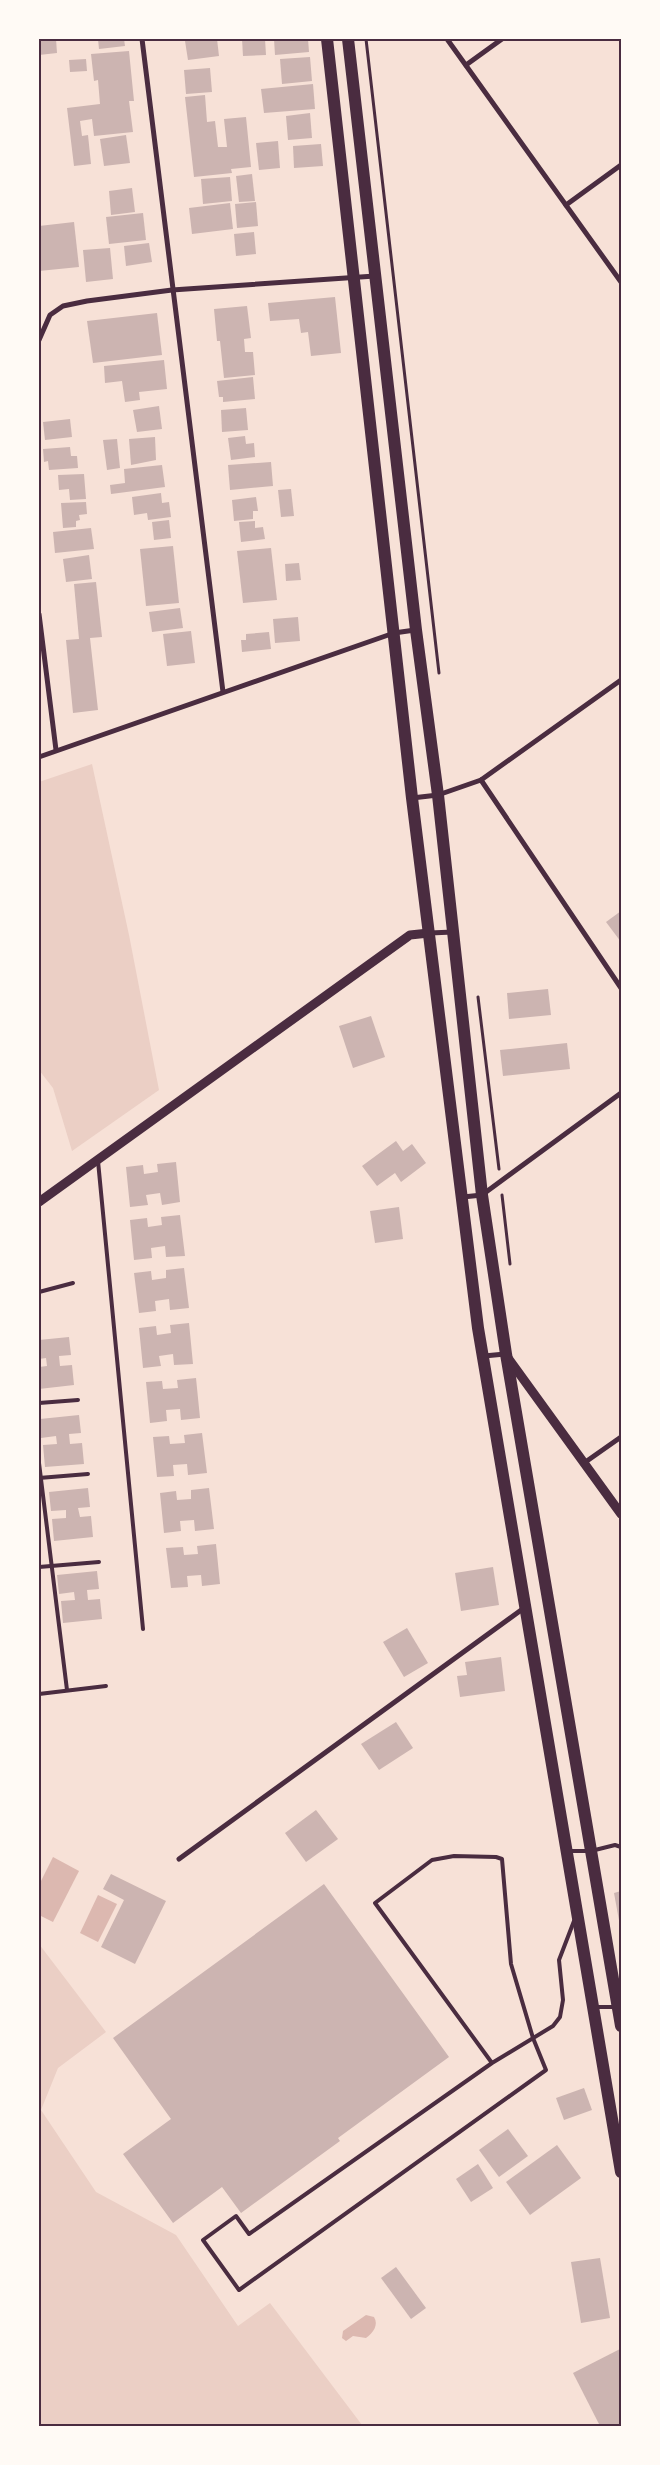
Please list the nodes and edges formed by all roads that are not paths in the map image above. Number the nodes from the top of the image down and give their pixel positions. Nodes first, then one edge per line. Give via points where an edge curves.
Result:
1 (142, 39) edge
2 (327, 39) edge
3 (348, 39) edge
4 (447, 39) edge
5 (502, 39) edge
6 (466, 65) junction
7 (621, 165) edge
8 (566, 205) junction
9 (353, 276) junction
10 (375, 276) junction
11 (621, 282) edge
12 (172, 290) junction
13 (39, 340) edge
14 (39, 614) edge
15 (416, 630) junction
16 (394, 633) junction
17 (621, 680) edge
18 (223, 692) junction
19 (56, 750) junction
20 (39, 757) edge
21 (481, 780) junction
22 (438, 795) junction
23 (412, 798) junction
24 (453, 932) junction
25 (429, 933) junction
26 (621, 988) edge
27 (621, 1093) edge
28 (97, 1159) junction
29 (482, 1195) junction
30 (462, 1197) junction
31 (39, 1202) edge
32 (73, 1283) dead end
33 (39, 1292) edge
34 (506, 1354) junction
35 (482, 1357) junction
36 (78, 1400) dead end
37 (39, 1403) edge
38 (490, 1406) junction
39 (515, 1408) junction
40 (621, 1436) edge
41 (39, 1463) edge
42 (584, 1463) junction
43 (88, 1474) dead end
44 (40, 1478) edge
45 (621, 1514) edge
46 (100, 1562) dead end
47 (53, 1566) junction
48 (39, 1567) edge
49 (524, 1607) junction
50 (143, 1629) dead end
51 (106, 1686) dead end
52 (67, 1690) junction
53 (39, 1694) edge
54 (621, 1848) edge
55 (566, 1851) junction
56 (591, 1851) junction
57 (179, 1859) dead end
58 (576, 1914) junction
59 (593, 2007) junction
60 (620, 2007) edge
61 (621, 2026) edge
62 (533, 2038) junction
63 (492, 2063) junction
64 (618, 2140) edge
65 (621, 2172) edge

1 - 12 street
2 - 9 main road
3 - 10 main road
4 - 6 street
5 - 6 street
6 - 8 street
7 - 8 street
8 - 11 street
9 - 10 street
9 - 12 street
9 - 16 main road
10 - 15 main road
12 - 13 street via 63,306 50,315
12 - 18 street
14 - 19 street
15 - 16 street
15 - 22 main road
16 - 18 street
16 - 23 main road
17 - 21 street
18 - 19 street
19 - 20 street
21 - 22 street
21 - 26 street
22 - 23 street
22 - 24 main road
23 - 25 main road
24 - 25 street
24 - 29 main road
25 - 28 street via 410,935
25 - 30 main road
27 - 29 street
28 - 31 street
28 - 50 lane
29 - 30 street
29 - 34 main road
30 - 35 main road
32 - 33 lane
34 - 35 street
34 - 39 main road
34 - 42 street
35 - 38 main road
36 - 37 lane
38 - 39 main road via 498,1400 506,1400
38 - 49 main road
39 - 56 main road
40 - 42 street
41 - 44 lane
42 - 45 street
43 - 44 lane
44 - 47 lane
46 - 47 lane
47 - 48 lane
47 - 52 lane
49 - 55 main road
49 - 57 street
51 - 52 lane
52 - 53 lane
54 - 56 lane via 615,1846
55 - 56 lane
55 - 58 main road
56 - 60 main road
58 - 59 main road
58 - 62 lane via 559,1960 563,2000 560,2017 553,2026
59 - 60 lane
59 - 64 main road
60 - 61 main road
62 - 63 lane
62 - 63 lane via 511,1964 502,1859 454,1856 432,1860 375,1903
62 - 63 lane via 546,2070 240,2290 203,2240 236,2216 249,2234
64 - 65 main road

